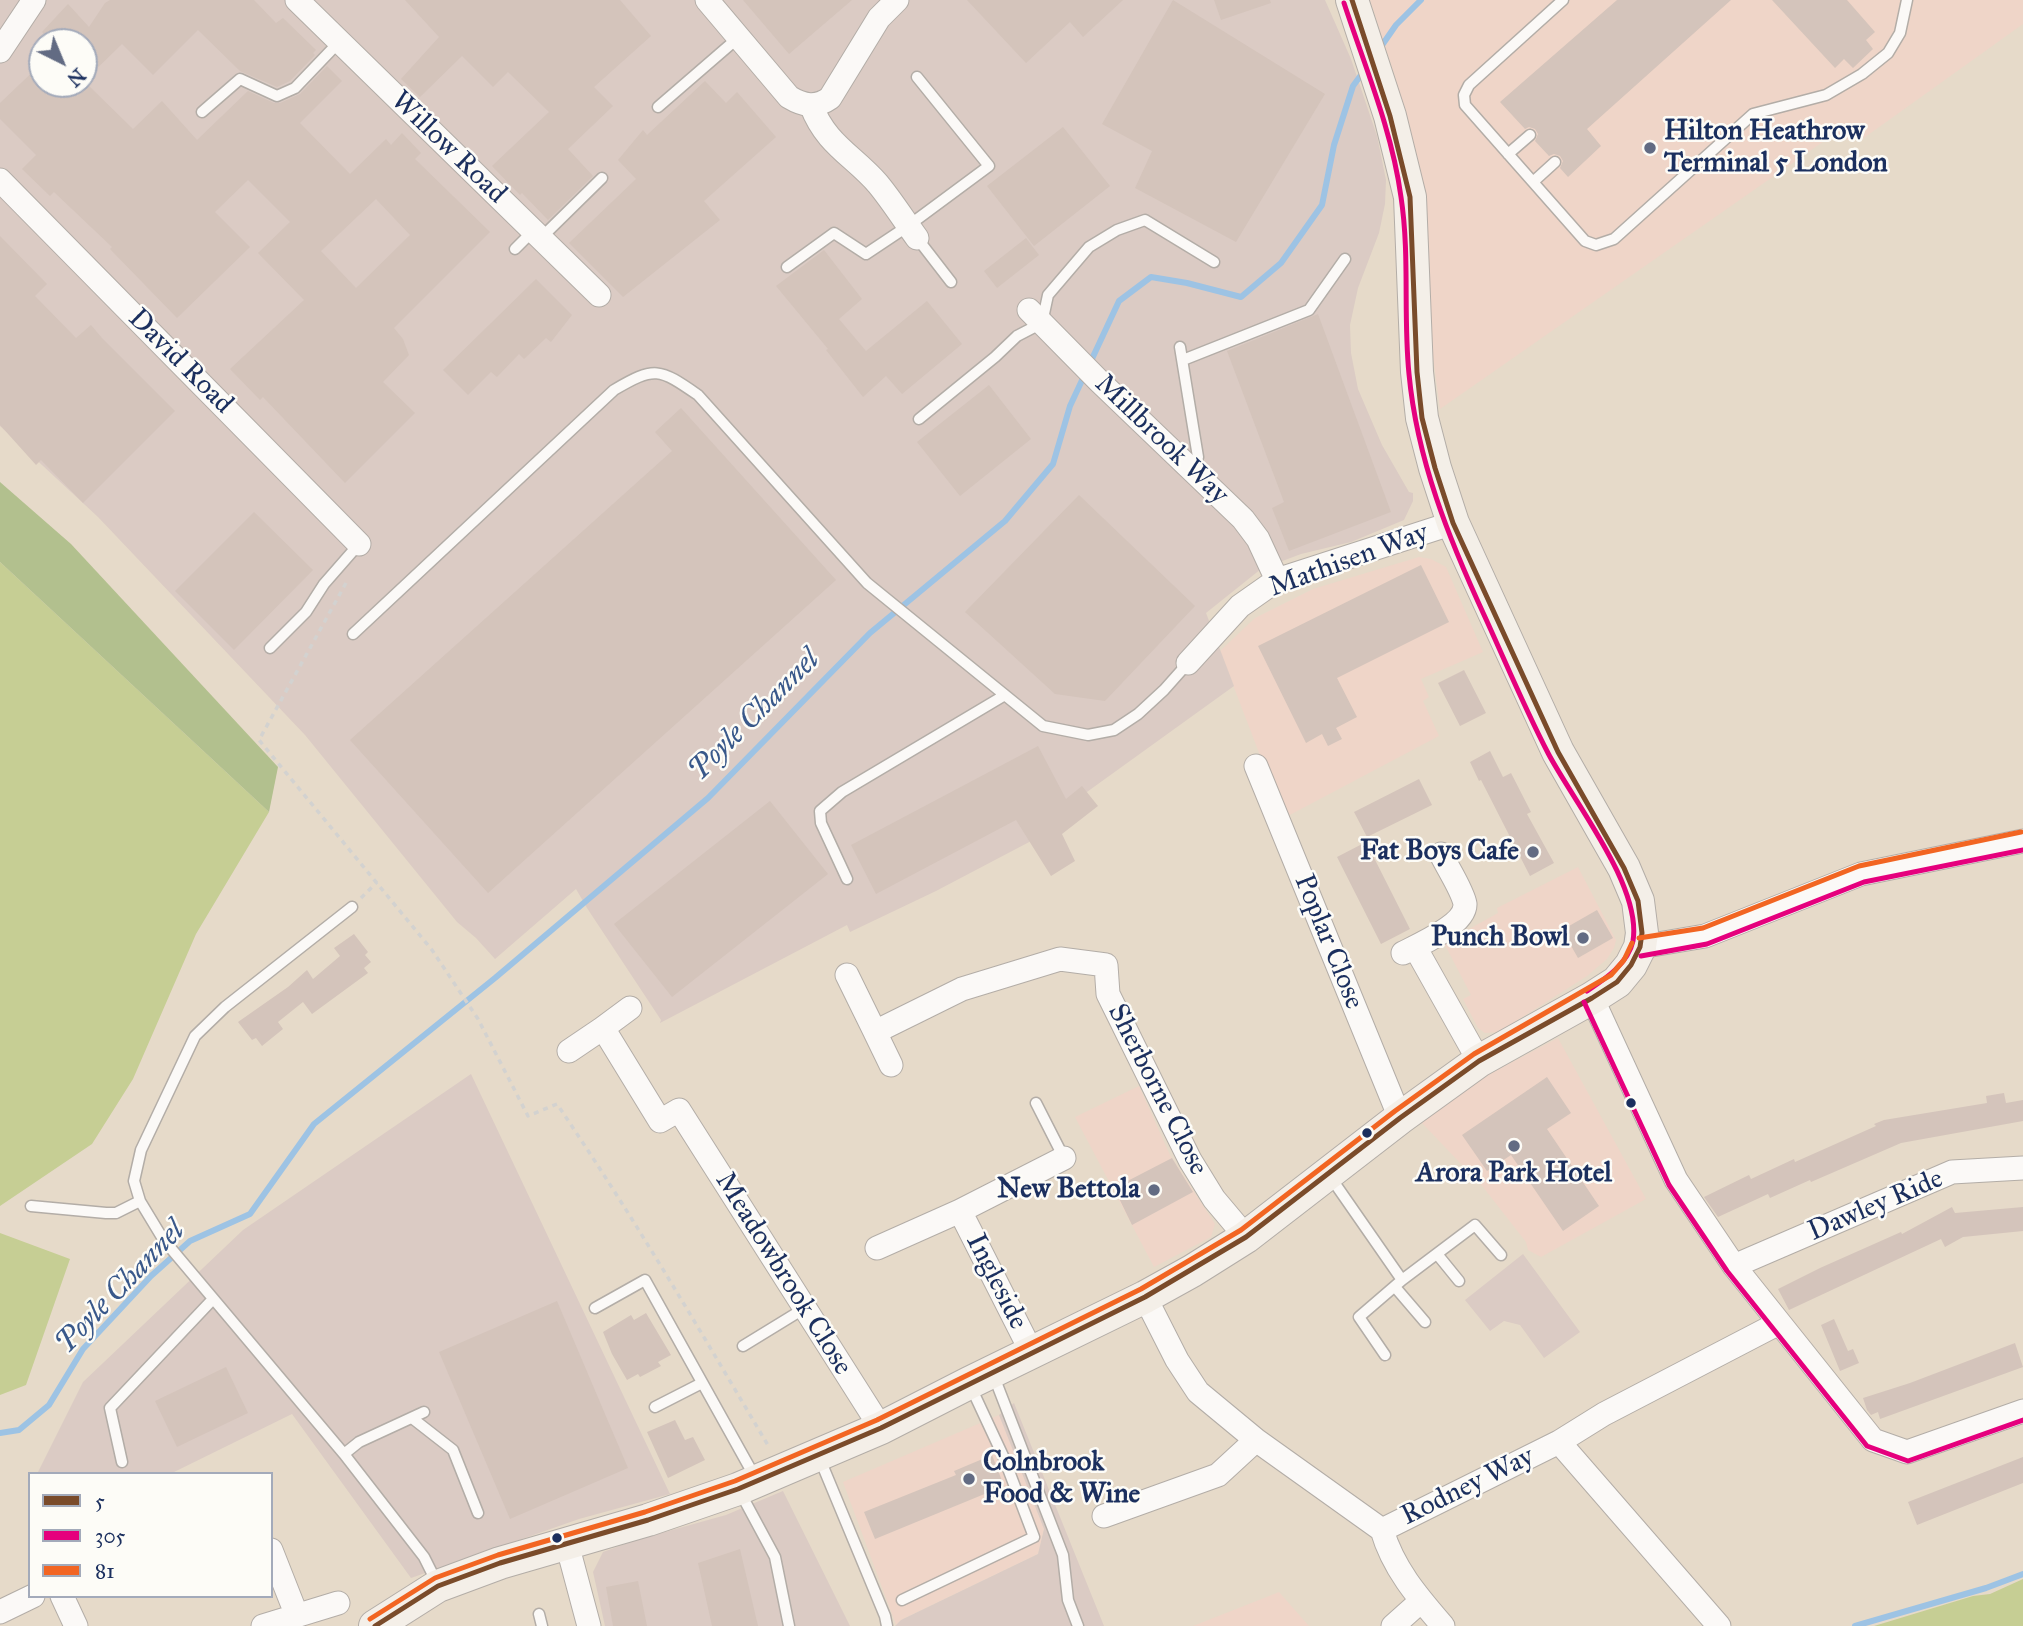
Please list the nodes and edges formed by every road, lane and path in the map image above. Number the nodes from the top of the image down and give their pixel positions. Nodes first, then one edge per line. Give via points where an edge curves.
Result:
1 (297, 0) edge
2 (707, 0) edge
3 (897, 0) edge
4 (1563, 0) edge
5 (1907, 0) edge
6 (26, 3) edge
7 (1356, 12) edge
8 (739, 37) junction
9 (339, 42) junction
10 (0, 51) edge
11 (917, 77) dead end
12 (811, 105) junction
13 (658, 107) dead end
14 (202, 112) dead end
15 (1530, 135) dead end
16 (1508, 155) junction
17 (1555, 162) dead end
18 (602, 178) dead end
19 (0, 180) edge
20 (1533, 182) junction
21 (912, 232) junction
22 (537, 235) junction
23 (515, 249) dead end
24 (1345, 259) dead end
25 (1213, 262) dead end
26 (787, 267) dead end
27 (951, 282) dead end
28 (599, 295) dead end
29 (1043, 324) junction
30 (1180, 347) dead end
31 (1183, 360) junction
32 (919, 419) dead end
33 (1193, 470) junction
34 (1453, 523) junction
35 (359, 544) junction
36 (1276, 580) junction
37 (353, 635) dead end
38 (270, 648) dead end
39 (1188, 663) joint
40 (1005, 695) junction
41 (1256, 766) dead end
42 (2023, 841) edge
43 (1441, 855) dead end
44 (847, 879) dead end
45 (377, 882) junction
46 (352, 907) joint
47 (1640, 947) junction
48 (847, 975) dead end
49 (1592, 998) junction
50 (630, 1007) dead end
51 (603, 1028) junction
52 (875, 1032) junction
53 (569, 1051) dead end
54 (1479, 1061) junction
55 (891, 1065) dead end
56 (1036, 1103) dead end
57 (1399, 1118) junction
58 (1064, 1158) joint
59 (2023, 1168) edge
60 (1327, 1173) junction
61 (140, 1201) junction
62 (31, 1206) dead end
63 (960, 1211) junction
64 (1246, 1237) junction
65 (877, 1248) dead end
66 (1437, 1254) junction
67 (1501, 1255) dead end
68 (1734, 1266) junction
69 (1459, 1281) dead end
70 (1399, 1283) junction
71 (1144, 1297) junction
72 (213, 1299) junction
73 (595, 1308) dead end
74 (804, 1308) junction
75 (1425, 1322) dead end
76 (1779, 1322) junction
77 (743, 1346) dead end
78 (1032, 1353) junction
79 (1385, 1354) dead end
80 (980, 1377) junction
81 (702, 1383) junction
82 (655, 1407) dead end
83 (2023, 1411) edge
84 (424, 1412) dead end
85 (412, 1418) junction
86 (881, 1428) junction
87 (1256, 1440) junction
88 (1559, 1442) junction
89 (344, 1454) junction
90 (819, 1455) junction
91 (122, 1462) dead end
92 (760, 1480) junction
93 (478, 1513) dead end
94 (1104, 1516) dead end
95 (1382, 1530) junction
96 (567, 1544) junction
97 (273, 1555) edge
98 (438, 1586) junction
99 (29, 1598) edge
100 (63, 1598) edge
101 (902, 1600) dead end
102 (1422, 1601) junction
103 (338, 1603) dead end
104 (0, 1612) edge
105 (297, 1616) junction
106 (76, 1626) edge
107 (263, 1626) edge
108 (375, 1626) edge
109 (589, 1626) edge
110 (789, 1626) edge
111 (887, 1626) edge
112 (1078, 1626) edge
113 (1393, 1626) edge
114 (1443, 1626) edge
115 (1719, 1626) edge

1 - 9 street, Willow Road
2 - 8 street
3 - 12 street via 879,18 830,98
4 - 16 lane via 1469,85 1464,95 1469,111
5 - 20 lane via 1900,33 1888,53 1862,75 1826,95 1753,114 1614,239 1596,245 1585,241
6 - 10 street
7 - 34 street via 1396,136 1410,197 1422,413
8 - 12 street via 789,97
8 - 13 lane
9 - 14 lane via 295,88 276,96 240,79
9 - 22 street, Willow Road
11 - 21 lane via 989,166
12 - 21 street via 838,149 878,184
15 - 16 lane
16 - 20 lane
17 - 20 lane
18 - 22 lane
19 - 35 street, David Road
21 - 26 lane via 866,254 834,233
21 - 27 lane
22 - 23 lane
22 - 28 street, Willow Road
24 - 31 lane via 1309,310
25 - 29 lane via 1145,220 1117,230 1089,247 1062,277 1048,295
29 - 32 lane via 1017,336
29 - 33 street, Millbrook Way
30 - 31 lane
31 - 33 lane via 1198,457
33 - 36 street, Millbrook Way via 1243,519 1258,539
34 - 36 street, Mathisen Way
34 - 47 street via 1558,752 1624,868 1638,901
35 - 38 lane
35 - 45 path via 359,561 259,740
36 - 39 street, Mathisen Way via 1240,606
37 - 40 lane via 614,390 642,374 668,374 698,395 867,583
39 - 40 lane via 1138,714 1114,730 1088,736 1042,726
40 - 44 lane via 842,792 820,811
41 - 57 street, Poplar Close
42 - 47 street via 1861,874 1705,936
43 - 54 street via 1465,902 1464,912 1456,922 1409,950
45 - 46 path
45 - 92 path via 432,950 478,1019 528,1116 557,1104 599,1166 676,1289
46 - 61 lane via 225,1007 195,1037 141,1150 134,1181
47 - 49 street via 1616,982
48 - 52 street
49 - 54 street
49 - 68 street via 1676,1180
50 - 51 street
51 - 53 street
51 - 74 street, Meadowbrook Close via 660,1121 679,1110 693,1115
52 - 55 street
52 - 64 street, Sherborne Close via 962,989 1060,959 1106,965 1108,994 1190,1160 1214,1199
54 - 57 street
56 - 58 lane
57 - 60 street
58 - 63 street, Ingleside
59 - 68 street, Dawley Ride via 1952,1172
60 - 64 street
60 - 70 lane
61 - 62 lane via 116,1213
61 - 72 lane via 163,1239
63 - 65 street, Ingleside
63 - 78 street, Ingleside
64 - 71 street
66 - 67 lane via 1475,1225
66 - 69 lane
66 - 70 lane
68 - 76 street
70 - 75 lane
70 - 79 lane via 1359,1317
71 - 78 street
71 - 87 street, Rodney Way via 1198,1392
72 - 89 lane
72 - 91 lane via 110,1408
73 - 81 lane via 645,1280
74 - 77 lane
74 - 86 street, Meadowbrook Close
76 - 83 street via 1873,1440 1907,1452
76 - 88 street, Rodney Way
78 - 80 street
80 - 86 street
80 - 101 lane via 1034,1537
80 - 112 lane via 1063,1555 1068,1600
81 - 82 lane
81 - 92 lane
84 - 85 lane
85 - 89 lane via 359,1442
85 - 93 lane via 453,1450
86 - 90 street
87 - 94 street via 1218,1475
87 - 95 street, Rodney Way
88 - 95 street, Rodney Way
88 - 115 street
89 - 98 lane via 424,1557
90 - 92 street
90 - 111 lane
92 - 96 street
92 - 110 lane
95 - 102 street via 1389,1555
96 - 98 street
96 - 109 street
97 - 105 street
98 - 108 street
99 - 104 street
100 - 106 street
102 - 113 street
102 - 114 street
103 - 105 street
105 - 107 street

